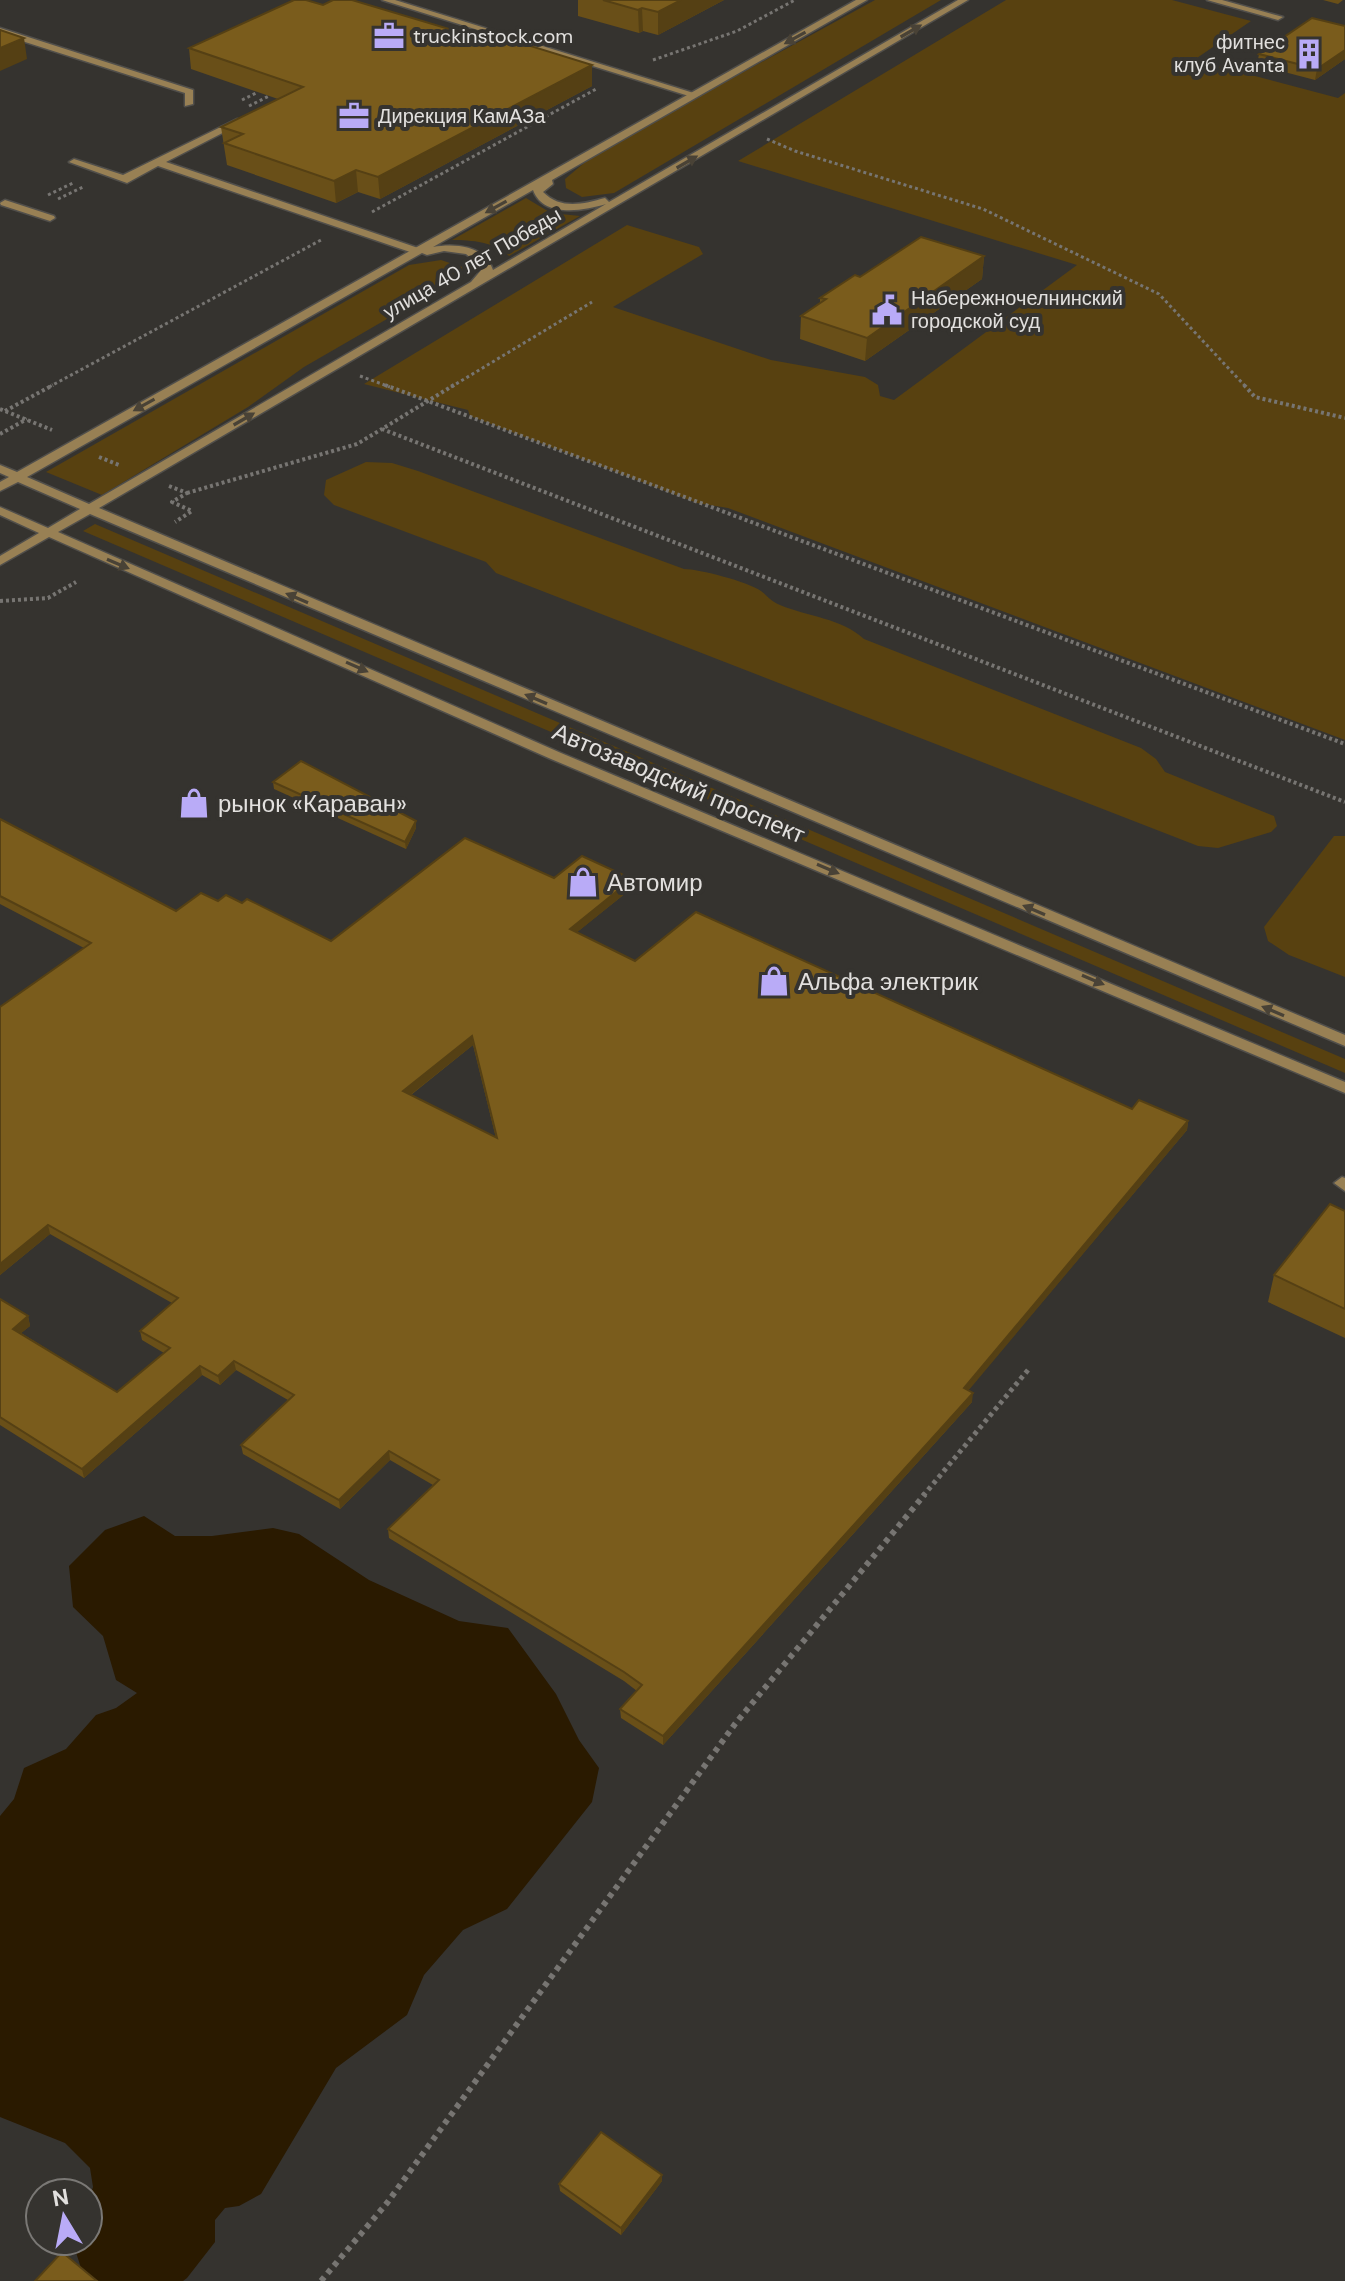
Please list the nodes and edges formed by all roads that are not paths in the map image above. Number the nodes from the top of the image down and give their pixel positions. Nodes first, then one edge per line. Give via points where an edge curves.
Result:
1 (386, 0) edge
2 (863, 0) edge
3 (1211, 0) edge
4 (962, 1) edge
5 (1236, 3) edge
6 (1278, 17) dead end
7 (0, 31) edge
8 (193, 80) edge
9 (177, 88) junction
10 (695, 95) junction
11 (188, 104) dead end
12 (237, 122) edge
13 (74, 162) dead end
14 (157, 162) junction
15 (572, 164) junction
16 (644, 186) junction
17 (5, 203) dead end
18 (50, 218) dead end
19 (417, 251) junction
20 (396, 263) junction
21 (470, 288) junction
22 (0, 469) edge
23 (17, 477) junction
24 (0, 487) edge
25 (88, 510) junction
26 (0, 511) edge
27 (46, 534) junction
28 (0, 561) edge
29 (1345, 1041) edge
30 (1345, 1088) edge

1 - 10 street
2 -> 10 street, улица 40 лет Победы
3 - 5 street
16 -> 4 street, улица 40 лет Победы
5 - 6 street
7 - 9 street
8 - 9 street
9 - 11 street via 190,92
10 - 15 street, улица 40 лет Победы
12 - 14 street
13 - 14 street via 125,179
14 - 19 street
15 - 16 street via 537,192 542,198 585,208
15 -> 19 street, улица 40 лет Победы
16 - 21 street, улица 40 лет Победы
17 - 18 street
19 - 20 street, улица 40 лет Победы
20 - 21 street via 441,247 473,253 489,268
20 -> 23 street, улица 40 лет Победы
25 -> 21 street, улица 40 лет Победы
22 - 23 street, Автозаводский проспект
23 - 24 street, улица 40 лет Победы
23 - 25 street, Автозаводский проспект
25 - 27 street, улица 40 лет Победы
29 -> 25 street, Автозаводский проспект
26 - 27 street, Автозаводский проспект
27 - 28 street, улица 40 лет Победы
27 -> 30 street, Автозаводский проспект via 570,762

